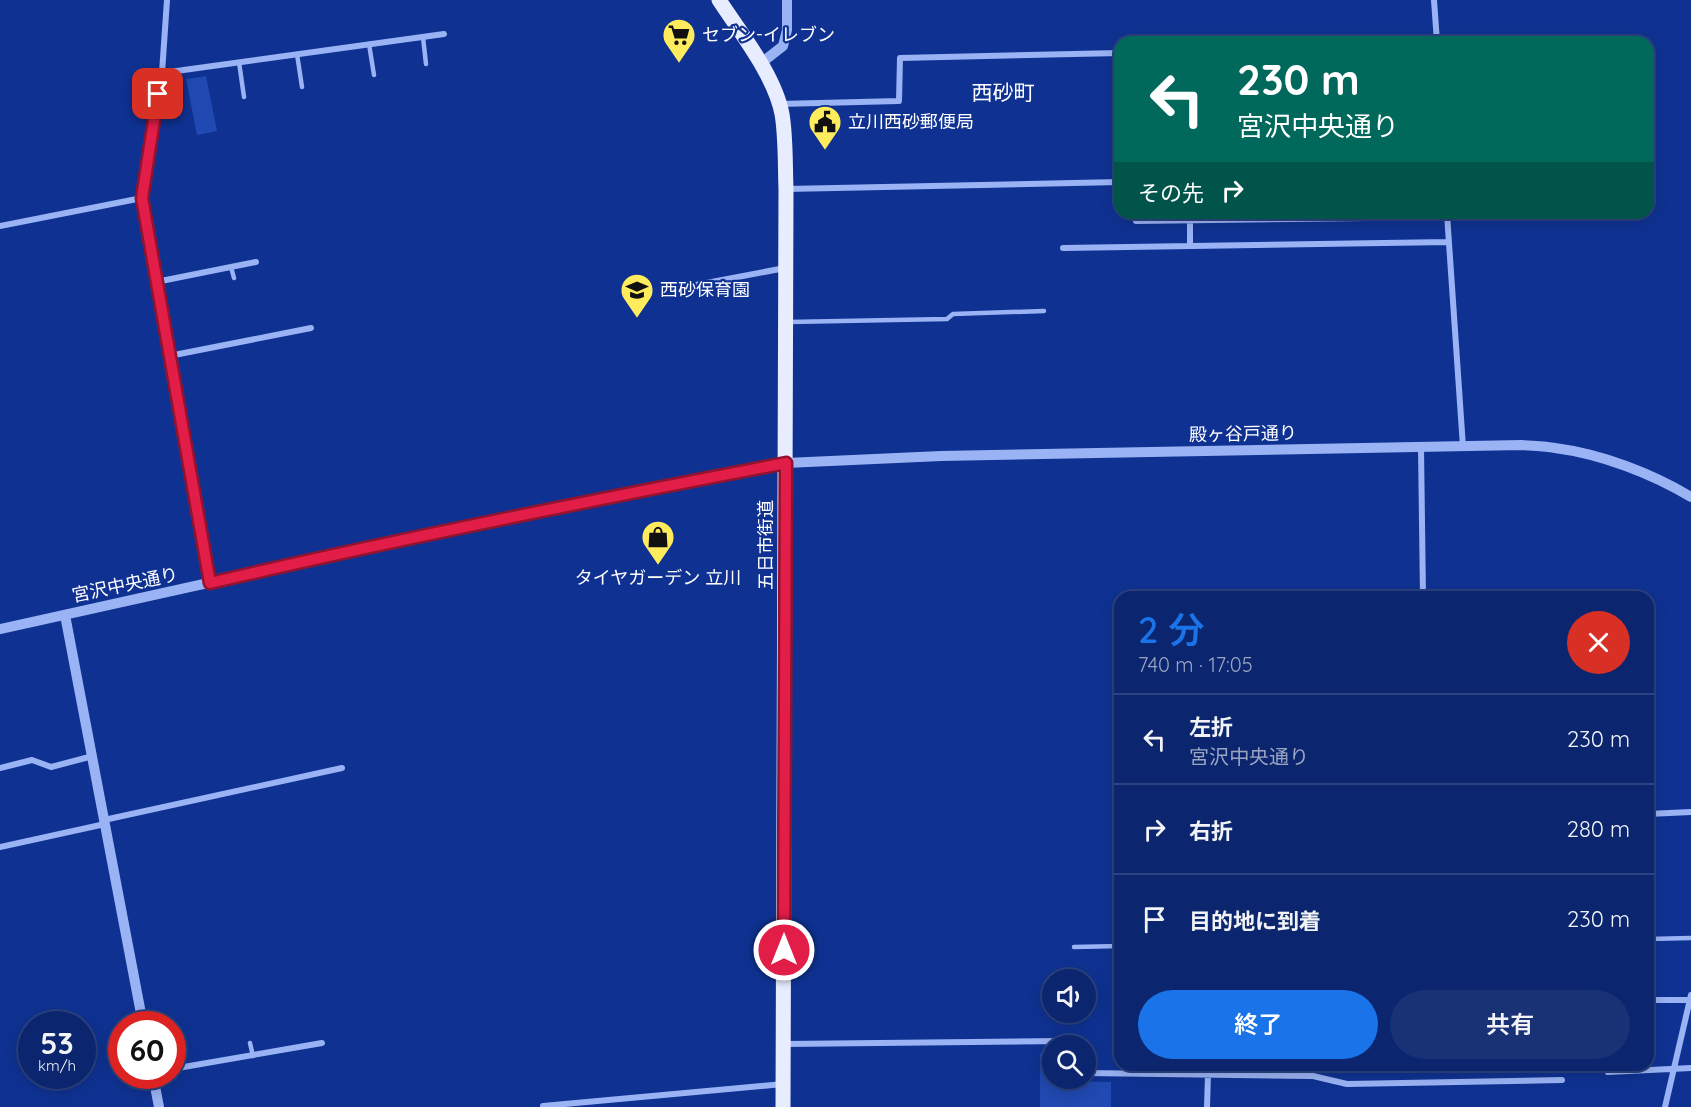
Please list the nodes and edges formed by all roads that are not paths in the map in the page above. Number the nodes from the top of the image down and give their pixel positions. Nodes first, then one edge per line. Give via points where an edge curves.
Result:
1 (167, 0) edge
2 (719, 0) edge
3 (787, 0) edge
4 (1434, 0) edge
5 (444, 34) dead end
6 (1437, 36) edge
7 (423, 37) junction
8 (369, 44) junction
9 (1114, 53) edge
10 (297, 54) junction
11 (239, 62) junction
12 (426, 64) dead end
13 (760, 64) junction
14 (162, 73) junction
15 (374, 75) dead end
16 (302, 87) dead end
17 (243, 97) dead end
18 (779, 104) junction
19 (1114, 182) edge
20 (786, 189) junction
21 (142, 198) junction
22 (1241, 219) edge
23 (1447, 219) edge
24 (1190, 220) junction
25 (1136, 221) dead end
26 (0, 226) edge
27 (1449, 242) junction
28 (1190, 246) junction
29 (1063, 248) dead end
30 (256, 262) dead end
31 (231, 267) junction
32 (786, 268) junction
33 (234, 278) dead end
34 (156, 282) junction
35 (680, 288) dead end
36 (1044, 311) dead end
37 (785, 322) junction
38 (311, 328) dead end
39 (169, 356) junction
40 (1463, 447) junction
41 (1422, 448) junction
42 (786, 463) junction
43 (1691, 497) edge
44 (210, 583) junction
45 (1423, 591) edge
46 (65, 615) junction
47 (0, 629) edge
48 (93, 756) junction
49 (0, 768) edge
50 (342, 768) dead end
51 (1691, 812) edge
52 (1654, 814) edge
53 (105, 822) junction
54 (0, 847) edge
55 (1691, 938) edge
56 (1654, 939) edge
57 (1114, 946) edge
58 (1074, 947) dead end
59 (1690, 998) edge
60 (1654, 1000) edge
61 (141, 1011) edge
62 (1042, 1041) edge
63 (250, 1043) dead end
64 (322, 1043) dead end
65 (784, 1044) junction
66 (253, 1056) junction
67 (186, 1067) edge
68 (1691, 1068) edge
69 (1673, 1069) junction
70 (1654, 1070) edge
71 (1630, 1071) edge
72 (1608, 1072) dead end
73 (1096, 1073) edge
74 (1208, 1074) junction
75 (1562, 1080) dead end
76 (783, 1084) junction
77 (156, 1089) edge
78 (543, 1106) edge
79 (159, 1107) edge
80 (783, 1107) edge
81 (1207, 1107) edge
82 (1665, 1107) edge

1 - 14 street
2 - 13 main road, 五日市街道
3 - 13 street via 783,46
4 - 6 street
5 - 7 street
7 - 8 street
7 - 12 lane
8 - 10 street
8 - 15 lane
9 - 18 street via 900,58 899,101
10 - 11 street
10 - 16 lane
11 - 14 street
11 - 17 lane
13 - 18 main road, 五日市街道
14 - 21 street
18 - 20 main road, 五日市街道
19 - 20 street
20 - 32 main road, 五日市街道
21 - 26 street
21 - 34 street
22 - 24 street
23 - 27 street
24 - 25 street
24 - 28 street
27 - 28 street
27 - 40 street
28 - 29 street
30 - 31 street
31 - 33 lane
31 - 34 street
32 - 35 street
32 - 37 main road, 五日市街道
34 - 39 street
36 - 37 lane via 953,314 947,320
37 - 42 main road, 五日市街道
38 - 39 street
39 - 44 street
40 - 41 street, 殿ヶ谷戸通り
40 - 43 street, 殿ヶ谷戸通り via 1522,445 1589,455 1632,468
41 - 42 street, 殿ヶ谷戸通り via 941,456
41 - 45 street
42 - 44 street, 宮沢中央通り
42 - 65 main road, 五日市街道
44 - 46 street, 宮沢中央通り
46 - 47 street, 宮沢中央通り
46 - 48 street
48 - 49 street via 51,767 32,760
48 - 53 street
50 - 53 street
51 - 52 street
53 - 54 street
53 - 61 street
55 - 56 lane
57 - 58 lane
59 - 60 street
59 - 69 street
62 - 65 street
63 - 66 lane
64 - 66 street
65 - 76 main road, 五日市街道
66 - 67 street
68 - 69 street
69 - 70 street
69 - 82 street
71 - 72 street
73 - 74 street
74 - 75 street via 1312,1076 1347,1084
74 - 81 street
76 - 78 street
76 - 80 main road, 五日市街道
77 - 79 street

